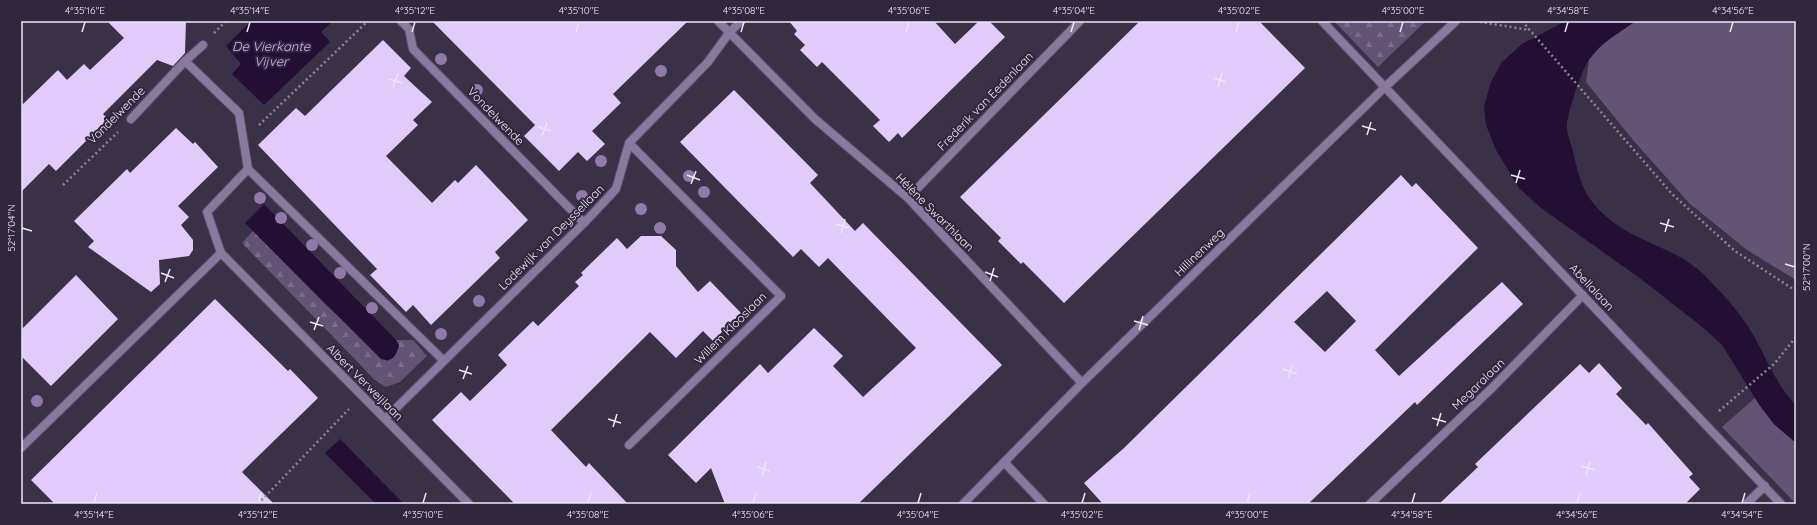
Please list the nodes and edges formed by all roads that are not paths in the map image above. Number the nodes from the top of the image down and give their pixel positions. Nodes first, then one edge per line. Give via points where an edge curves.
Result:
1 (401, 21) edge
2 (718, 21) edge
3 (741, 21) edge
4 (1080, 21) edge
5 (1322, 21) edge
6 (1456, 21) edge
7 (729, 33) junction
8 (203, 45) dead end
9 (185, 61) junction
10 (1385, 86) junction
11 (131, 119) road end
12 (628, 143) junction
13 (248, 169) junction
14 (908, 198) junction
15 (584, 223) junction
16 (221, 253) junction
17 (1583, 295) junction
18 (444, 361) junction
19 (1082, 383) junction
20 (385, 419) junction
21 (629, 445) dead end
22 (21, 448) edge
23 (1005, 463) junction
24 (1765, 486) junction
25 (469, 504) edge
26 (963, 504) edge
27 (1044, 504) edge
28 (1370, 504) edge
29 (1746, 504) edge
30 (1781, 504) edge

1 - 15 street, Vondelwende via 409,29 413,49
2 - 7 street
3 - 7 street
4 - 14 street, Frederik van Eedenlaan
5 - 10 street, Abellalaan
6 - 10 street, Hillinenweg
7 - 12 street via 708,62
7 - 14 street, Hélène Swarthlaan via 814,119
8 - 9 street, Vondelwende
9 - 11 street, Vondelwende
9 - 13 street via 238,114
10 - 17 street, Abellalaan
10 - 19 street, Hillinenweg
12 - 15 street, Lodewijk van Deyssellaan via 616,189
12 - 21 street, Willem Klooslaan via 781,296
13 - 16 street via 206,212
13 - 18 street
14 - 19 street, Hélène Swarthlaan
15 - 18 street, Lodewijk van Deyssellaan
16 - 20 street, Albert Verweijlaan
16 - 22 street
17 - 24 street, Abellalaan
17 - 28 street, Megaralaan via 1492,388
18 - 20 street, Lodewijk van Deyssellaan
19 - 23 street, Hillinenweg
20 - 25 street, Albert Verweijlaan
23 - 26 street, Hillinenweg
23 - 27 street
24 - 29 street
24 - 30 street, Abellalaan

